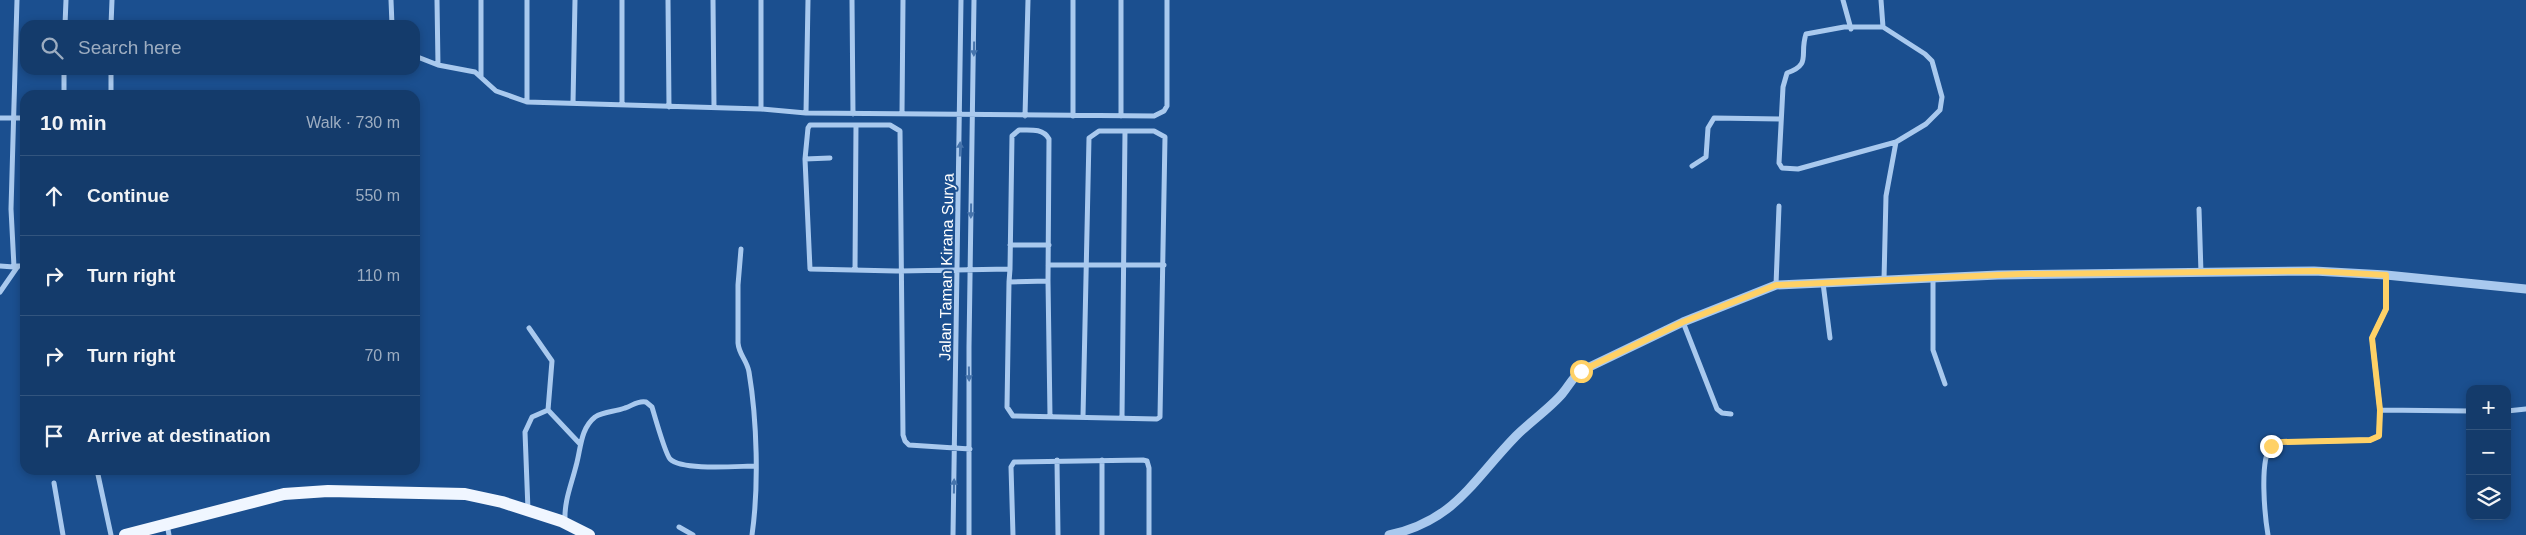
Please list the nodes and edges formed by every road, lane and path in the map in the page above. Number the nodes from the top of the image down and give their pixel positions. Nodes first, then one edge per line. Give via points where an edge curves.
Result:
1 (17, 0) edge
2 (66, 0) edge
3 (112, 0) edge
4 (391, 0) edge
5 (437, 0) edge
6 (481, 0) edge
7 (526, 0) edge
8 (575, 0) edge
9 (622, 0) edge
10 (668, 0) edge
11 (713, 0) edge
12 (761, 0) edge
13 (808, 0) edge
14 (852, 0) edge
15 (903, 0) edge
16 (961, 0) edge
17 (974, 0) edge
18 (1028, 0) edge
19 (1073, 0) edge
20 (1121, 0) edge
21 (1167, 0) edge
22 (1843, 0) edge
23 (1881, 0) edge
24 (65, 20) edge
25 (112, 20) edge
26 (392, 20) edge
27 (1883, 27) junction
28 (1851, 29) junction
29 (420, 58) edge
30 (438, 65) junction
31 (64, 75) edge
32 (111, 75) edge
33 (481, 76) junction
34 (64, 90) edge
35 (111, 90) edge
36 (527, 102) junction
37 (573, 103) junction
38 (622, 105) junction
39 (669, 107) junction
40 (714, 108) junction
41 (761, 109) junction
42 (806, 113) junction
43 (853, 114) junction
44 (902, 114) junction
45 (960, 114) junction
46 (972, 114) junction
47 (1025, 116) junction
48 (1073, 116) junction
49 (1121, 116) junction
50 (0, 118) edge
51 (15, 118) junction
52 (20, 118) edge
53 (1781, 119) junction
54 (856, 125) junction
55 (1125, 131) junction
56 (1896, 142) junction
57 (830, 158) dead end
58 (805, 159) junction
59 (1692, 166) dead end
60 (1778, 206) dead end
61 (2199, 209) dead end
62 (1049, 244) junction
63 (1010, 245) junction
64 (741, 250) dead end
65 (1048, 265) junction
66 (1125, 265) junction
67 (1164, 265) junction
68 (0, 266) edge
69 (1085, 266) junction
70 (16, 267) junction
71 (20, 267) edge
72 (1010, 269) junction
73 (855, 270) junction
74 (970, 270) junction
75 (900, 271) junction
76 (958, 271) junction
77 (2201, 273) junction
78 (2386, 275) junction
79 (1933, 278) junction
80 (1884, 280) junction
81 (1048, 281) junction
82 (1009, 282) junction
83 (1823, 284) junction
84 (1776, 285) junction
85 (2526, 289) edge
86 (0, 292) edge
87 (1683, 322) junction
88 (529, 328) dead end
89 (1830, 338) dead end
90 (1945, 384) dead end
91 (2526, 409) edge
92 (548, 410) junction
93 (2380, 410) junction
94 (2466, 411) edge
95 (2511, 411) edge
96 (1731, 414) dead end
97 (1050, 416) junction
98 (1083, 417) junction
99 (1122, 418) junction
100 (580, 444) junction
101 (955, 449) junction
102 (970, 449) junction
103 (1057, 460) junction
104 (1102, 460) junction
105 (756, 466) junction
106 (97, 475) edge
107 (54, 483) dead end
108 (528, 511) junction
109 (565, 523) junction
110 (679, 527) dead end
111 (168, 529) edge
112 (62, 535) edge
113 (110, 535) edge
114 (125, 535) edge
115 (589, 535) edge
116 (693, 535) edge
117 (752, 535) edge
118 (953, 535) edge
119 (968, 535) edge
120 (1013, 535) edge
121 (1058, 535) edge
122 (1102, 535) edge
123 (1148, 535) edge
124 (1388, 535) edge
125 (2268, 535) edge

1 - 51 street
2 - 24 street
3 - 25 street
4 - 26 street
5 - 30 street
6 - 33 street
7 - 36 street
8 - 37 street
9 - 38 street
10 - 39 street
11 - 40 street
12 - 41 street
13 - 42 street
14 - 43 street
15 - 44 street
16 - 45 street, Jalan Taman Kirana Surya
17 -> 46 street, Jalan Taman Kirana Surya
18 - 47 street
19 - 48 street
20 - 49 street
21 - 49 street via 1167,106 1154,116
22 - 28 street
23 - 27 street
27 - 28 street
27 - 56 street via 1932,61 1942,97 1936,117
28 - 53 street via 1844,27 1806,34 1803,63 1787,73 1785,78
29 - 30 street
30 - 33 street via 460,68
31 - 34 street
32 - 35 street
33 - 36 street via 496,91
36 - 37 street
37 - 38 street
38 - 39 street
39 - 40 street
40 - 41 street
41 - 42 street
42 - 43 street
43 - 44 street
44 - 45 street
45 - 46 street
76 -> 45 street, Jalan Taman Kirana Surya
46 - 47 street
46 -> 74 street, Jalan Taman Kirana Surya
47 - 48 street
48 - 49 street
50 - 51 street
51 - 52 street
51 - 70 street via 11,209
53 - 56 street via 1779,163 1786,170
53 - 59 street via 1714,118 1708,128 1706,157
54 - 58 street via 810,125 806,130
54 - 73 street
54 - 75 street via 890,125 900,131
55 - 66 street
55 - 67 street via 1154,131 1165,137
55 - 69 street via 1099,131 1088,138
56 - 80 street via 1886,196
57 - 58 street
58 - 73 street via 810,270
60 - 84 street
61 - 77 street
62 - 63 street
62 - 63 street via 1050,139 1041,131 1019,130 1012,136
62 - 65 street
63 - 72 street
64 - 105 street via 738,344 749,370
65 - 69 street
65 - 81 street
66 - 67 street
66 - 69 street
66 - 99 street
67 - 99 street via 1161,416
68 - 70 street
69 - 98 street
70 - 71 street
70 - 86 street
72 - 74 street
72 - 82 street
73 - 75 street
74 - 76 street
74 -> 102 street, Jalan Taman Kirana Surya
75 - 76 street
75 - 101 street via 905,441 909,445
76 - 101 street, Jalan Taman Kirana Surya
77 - 78 street via 2314,271
77 - 79 street
78 - 85 street
78 - 93 street via 2386,309 2372,338
79 - 80 street
79 - 90 street via 1933,350
80 - 83 street
81 - 82 street
81 - 97 street
82 - 97 street via 1008,411 1013,416
83 - 84 street
83 - 89 street
84 - 87 street
87 - 96 street via 1717,409
87 - 124 street via 1581,371 1449,510 1417,528
88 - 92 street via 552,361
91 - 95 street
92 - 100 street
92 - 108 street via 532,417 525,432
93 - 94 street
93 - 125 street via 2379,436 2370,440 2282,442 2271,446 2266,456 2265,518
97 - 98 street
98 - 99 street
100 - 105 street via 586,428 598,415 643,401 652,407 666,450 675,462 710,467
100 - 109 street via 566,497
101 - 102 street
118 -> 101 street, Jalan Taman Kirana Surya
102 - 119 street, Jalan Taman Kirana Surya
103 - 104 street
103 - 120 street via 1014,462 1011,467
103 - 121 street
104 - 122 street
104 - 123 street via 1146,461 1149,468
105 - 117 street
106 - 113 street
107 - 112 street
108 - 109 main road
108 - 111 main road via 465,494 316,491 284,494
109 - 115 main road
110 - 116 street
111 - 114 main road

